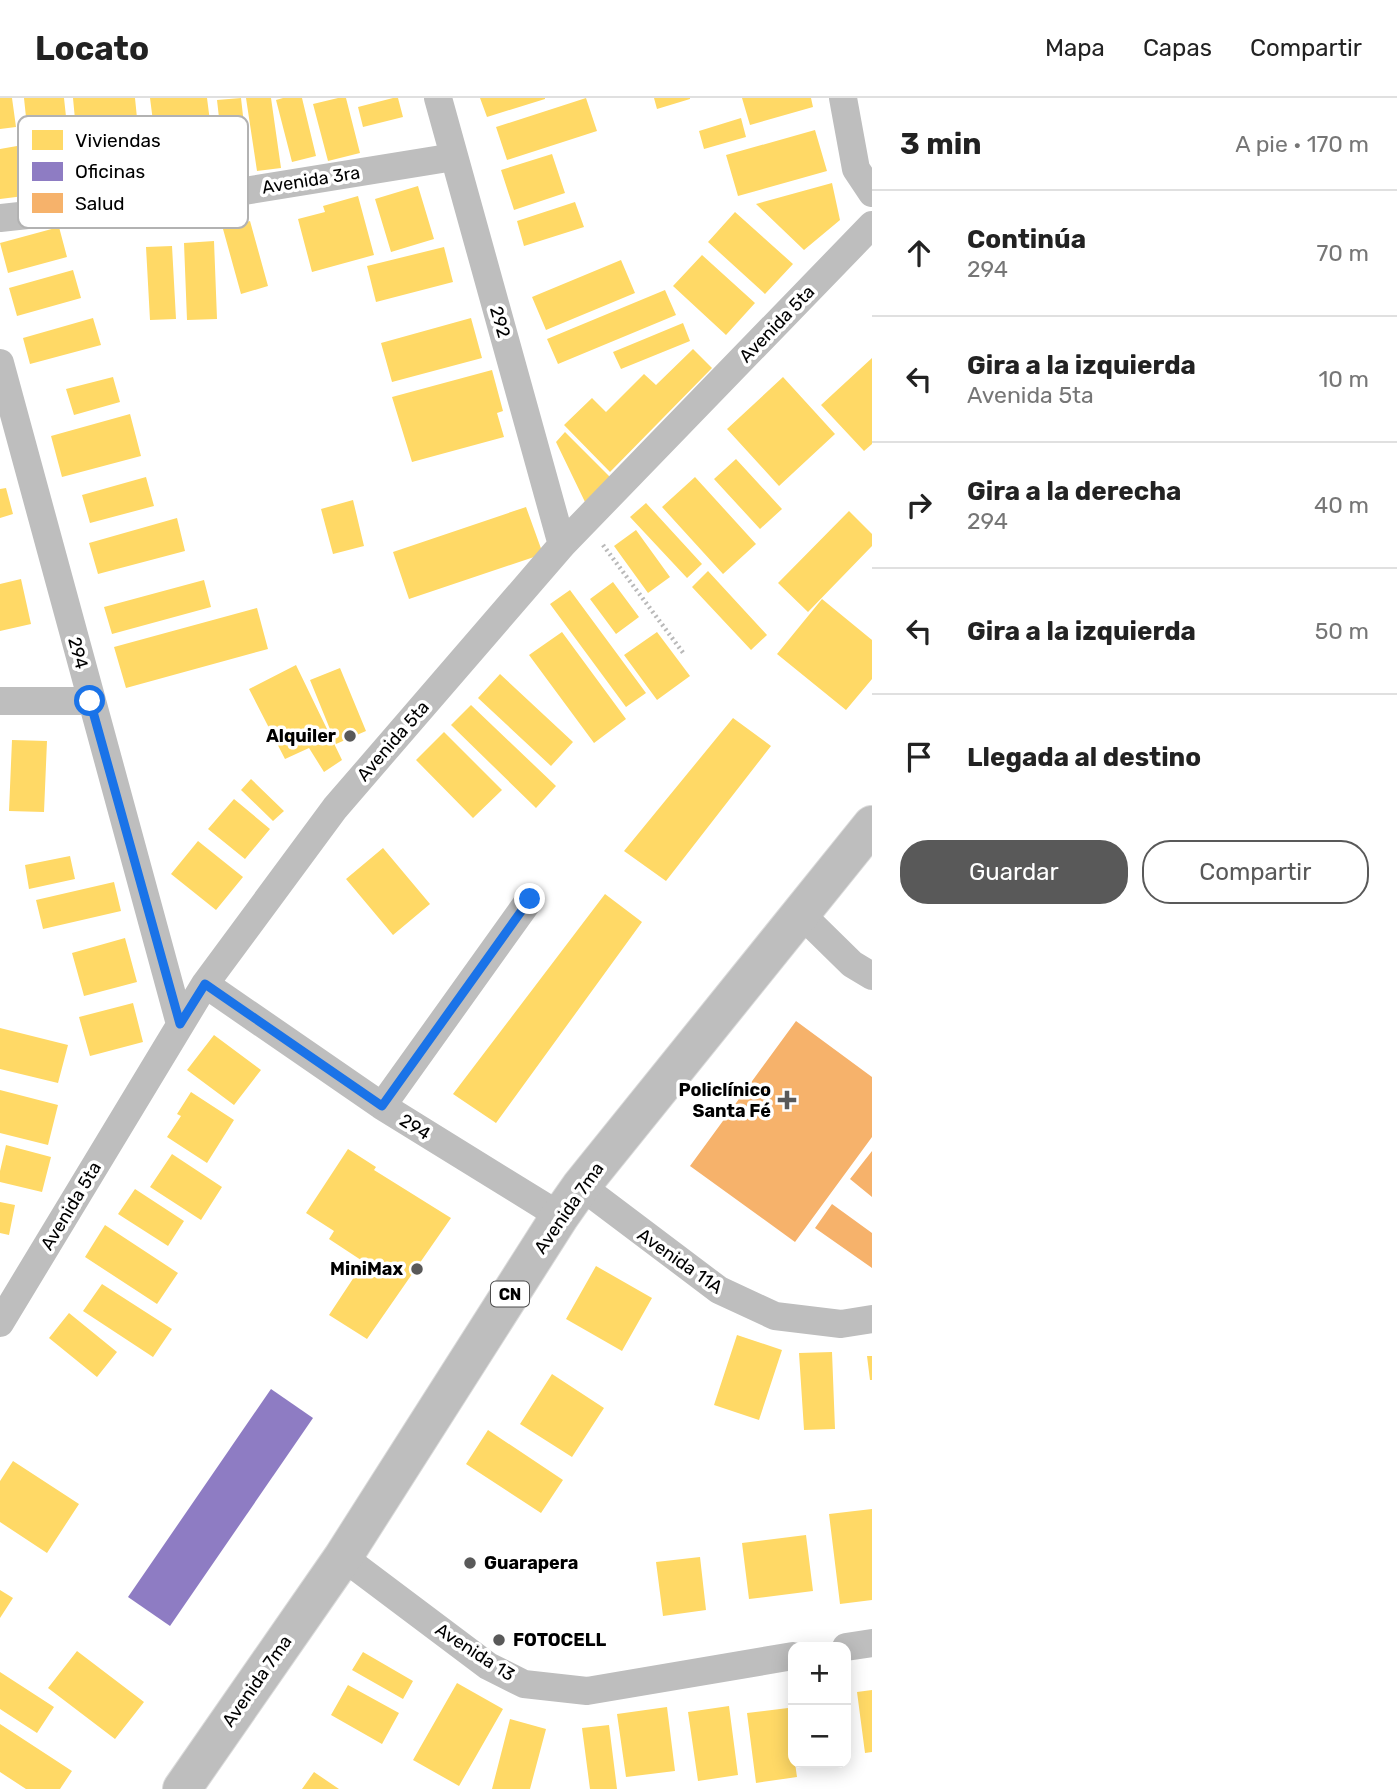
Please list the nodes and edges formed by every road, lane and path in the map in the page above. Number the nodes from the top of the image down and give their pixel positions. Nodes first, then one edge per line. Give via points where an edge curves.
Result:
1 (438, 98) edge
2 (843, 98) edge
3 (454, 157) junction
4 (248, 190) edge
5 (872, 193) edge
6 (18, 216) edge
7 (0, 218) edge
8 (872, 225) edge
9 (0, 363) edge
10 (586, 521) junction
11 (562, 545) junction
12 (684, 654) dead end
13 (0, 701) edge
14 (90, 701) junction
15 (872, 825) edge
16 (530, 899) dead end
17 (800, 913) junction
18 (872, 976) edge
19 (205, 984) junction
20 (180, 1024) junction
21 (382, 1106) junction
22 (570, 1201) junction
23 (9, 1294) edge
24 (872, 1319) edge
25 (0, 1323) edge
26 (343, 1557) junction
27 (872, 1643) edge
28 (851, 1646) edge
29 (788, 1657) edge
30 (182, 1789) edge

1 - 3 street, 292
2 - 5 street via 856,169
3 - 4 street, Avenida 3ra
3 - 11 street, 292
6 - 7 street, Avenida 3ra
8 - 10 street, Avenida 5ta
9 - 14 street, 294
10 - 11 street, Avenida 5ta
10 - 12 path
11 - 19 street, Avenida 5ta via 335,808
13 - 14 street
14 - 20 street, 294
15 - 17 highway, Avenida 7ma / CN
16 - 21 street
17 - 18 street via 852,964
17 - 22 highway, Avenida 7ma / CN
19 - 20 street, Avenida 5ta
19 - 21 street, 294
20 - 23 street, Avenida 5ta
21 - 22 street, 294
22 - 24 street, Avenida 11A via 719,1290 775,1316 841,1324
22 - 26 highway, Avenida 7ma / CN
23 - 25 street, Avenida 5ta
26 - 29 street, Avenida 13 via 488,1665 524,1684 587,1691
26 - 30 highway, Avenida 7ma / CN
27 - 28 street

